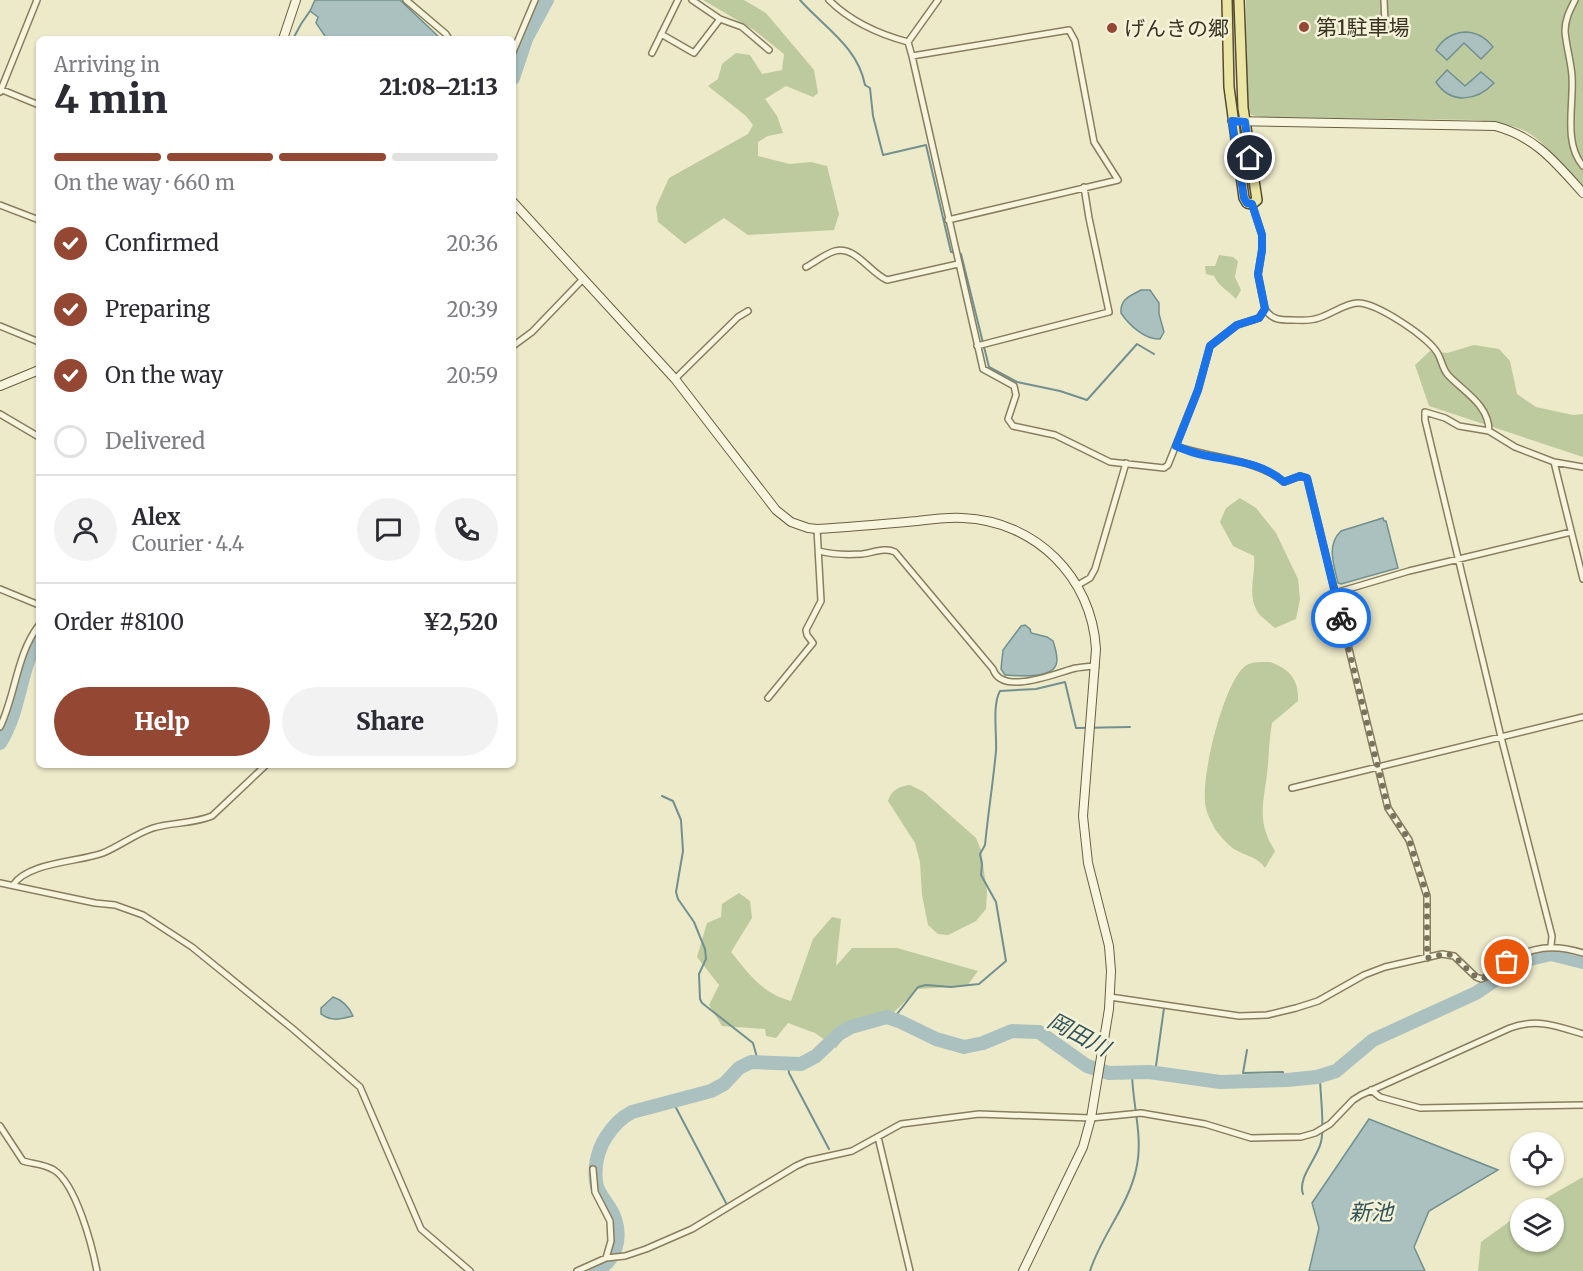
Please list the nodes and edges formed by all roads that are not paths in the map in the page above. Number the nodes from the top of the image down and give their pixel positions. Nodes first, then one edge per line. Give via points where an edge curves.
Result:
1 (37, 0) edge
2 (296, 0) edge
3 (406, 0) edge
4 (535, 0) edge
5 (678, 0) edge
6 (692, 0) edge
7 (829, 0) edge
8 (939, 0) edge
9 (1227, 0) edge
10 (1239, 0) edge
11 (1384, 0) edge
12 (1575, 0) edge
13 (720, 19) junction
14 (1385, 24) dead end
15 (661, 34) junction
16 (284, 36) edge
17 (447, 36) edge
18 (908, 42) junction
19 (516, 45) edge
20 (769, 50) dead end
21 (652, 53) dead end
22 (912, 56) junction
23 (0, 90) edge
24 (36, 104) edge
25 (1232, 121) junction
26 (1245, 122) junction
27 (1583, 166) edge
28 (1084, 187) junction
29 (1583, 193) edge
30 (1252, 204) junction
31 (0, 205) edge
32 (516, 205) edge
33 (36, 219) edge
34 (948, 220) junction
35 (958, 264) junction
36 (806, 267) dead end
37 (583, 279) junction
38 (1265, 309) junction
39 (748, 310) dead end
40 (0, 326) edge
41 (36, 341) edge
42 (516, 344) edge
43 (977, 346) junction
44 (36, 371) edge
45 (675, 379) junction
46 (0, 386) edge
47 (0, 414) edge
48 (1489, 431) junction
49 (36, 435) edge
50 (1176, 446) junction
51 (1554, 462) junction
52 (1126, 463) junction
53 (1583, 467) edge
54 (817, 529) junction
55 (1571, 532) junction
56 (819, 551) junction
57 (1459, 559) junction
58 (1583, 579) edge
59 (1078, 585) junction
60 (0, 590) edge
61 (1335, 593) junction
62 (36, 604) edge
63 (36, 630) edge
64 (1096, 666) junction
65 (768, 698) dead end
66 (1583, 717) edge
67 (0, 727) edge
68 (1501, 737) junction
69 (263, 768) edge
70 (1379, 768) junction
71 (1292, 788) dead end
72 (0, 883) edge
73 (13, 885) junction
74 (1551, 946) junction
75 (1583, 953) edge
76 (1427, 958) junction
77 (1110, 997) junction
78 (1583, 1034) edge
79 (1371, 1090) junction
80 (1583, 1105) edge
81 (1091, 1118) junction
82 (0, 1126) edge
83 (878, 1137) junction
84 (592, 1169) dead end
85 (607, 1258) junction
86 (97, 1271) edge
87 (470, 1271) edge
88 (577, 1271) edge
89 (910, 1271) edge
90 (1023, 1271) edge

1 - 23 street
2 - 16 street
3 - 17 street
4 - 19 street
5 - 15 street
6 - 13 street
7 - 18 street via 858,23
8 - 18 street
9 - 25 main road
10 - 26 main road
11 - 14 street
12 - 27 street via 1565,30 1572,77 1572,135
13 - 15 street via 694,53
13 - 20 street via 742,27
15 - 21 street
18 - 22 street
22 - 28 street via 1069,30 1075,41 1094,142 1118,180
22 - 34 street
23 - 24 street
25 - 26 street
25 - 30 main road via 1244,198
26 - 29 street via 1495,126 1537,146
26 - 30 main road via 1257,200
28 - 34 street
28 - 43 street via 1109,312
30 - 38 street via 1262,235 1258,274
31 - 33 street
32 - 37 street
34 - 35 street
35 - 36 street via 887,280 851,252 838,250
35 - 43 street
37 - 42 street
37 - 45 street
38 - 48 street via 1278,320 1315,319 1358,303 1396,317 1432,346 1445,372 1479,403 1488,416
38 - 50 street via 1259,318 1237,325 1210,346
39 - 45 street
40 - 41 street
43 - 52 street via 983,369 1016,390 1008,419 1013,426 1055,435 1110,462
44 - 46 street
45 - 54 street via 776,510 791,522
47 - 49 street
48 - 51 street via 1515,447
48 - 57 street via 1459,426 1425,412
50 - 52 street via 1164,468
50 - 61 street via 1250,464 1284,482 1300,476 1307,478
51 - 53 street
51 - 55 street
52 - 59 street via 1095,569 1090,578
54 - 56 street
54 - 59 street via 950,518 992,522 1026,535 1050,552
55 - 57 street
55 - 58 street
56 - 64 street via 834,555 886,549 895,552 1000,679 1041,680
56 - 65 street via 821,601 806,630 813,643
57 - 61 street
57 - 68 street
59 - 64 street via 1094,627
60 - 62 street
61 - 70 street
63 - 67 street via 23,654
64 - 77 street via 1083,816 1088,863 1109,946
66 - 68 street
68 - 70 street
68 - 74 street via 1552,936
69 - 73 street via 217,812 203,820 153,828 102,853 24,874
70 - 71 street
70 - 76 street via 1388,808 1409,840 1427,896
72 - 73 street
73 - 87 street via 115,904 143,915 192,947 346,1074 363,1093 421,1229
74 - 75 street
74 - 76 street via 1524,952 1481,979 1454,956
76 - 77 street via 1385,967 1318,1001 1267,1015 1239,1016
77 - 81 street
78 - 79 street via 1542,1023 1522,1024
79 - 80 street via 1419,1108
79 - 81 street via 1353,1100 1330,1124 1301,1137 1251,1138 1205,1124 1141,1113
81 - 83 street via 978,1114 901,1124
81 - 90 street via 1076,1162
82 - 86 street via 23,1161 51,1168 67,1182
83 - 85 street via 852,1151 796,1166 732,1206 646,1249
83 - 89 street
84 - 85 street via 596,1192 610,1221
85 - 88 street

